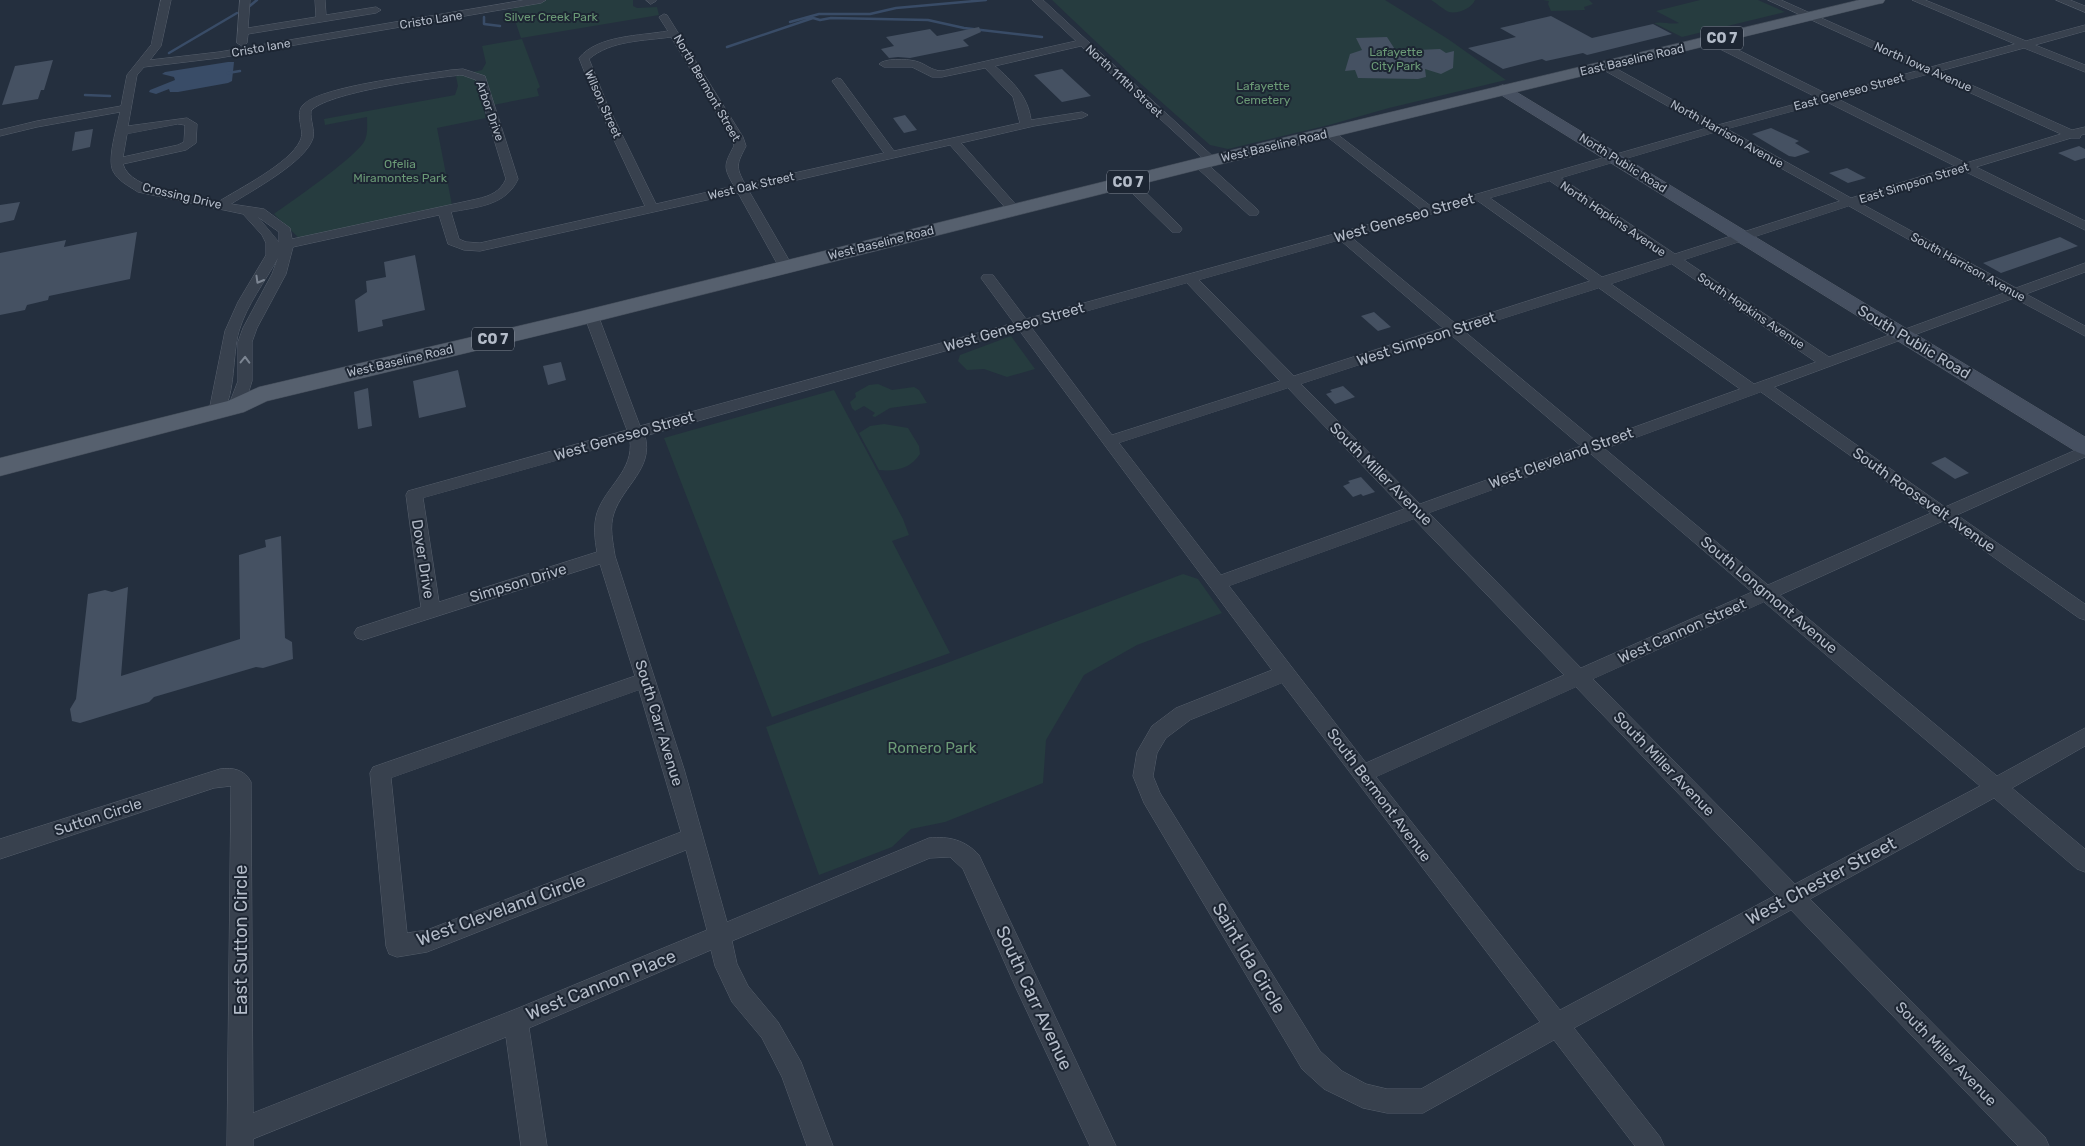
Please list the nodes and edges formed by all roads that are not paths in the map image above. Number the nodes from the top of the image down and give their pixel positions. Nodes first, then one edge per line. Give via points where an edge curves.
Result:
1 (244, 0) edge
2 (320, 0) edge
3 (541, 0) edge
4 (1037, 0) edge
5 (1773, 0) edge
6 (1878, 0) edge
7 (1917, 0) edge
8 (2061, 0) edge
9 (163, 2) edge
10 (375, 5) edge
11 (2085, 9) edge
12 (664, 17) dead end
13 (1810, 17) junction
14 (321, 19) junction
15 (380, 28) junction
16 (2085, 28) edge
17 (242, 32) junction
18 (675, 33) junction
19 (1712, 41) junction
20 (1083, 43) junction
21 (2025, 44) junction
22 (242, 51) junction
23 (141, 64) junction
24 (884, 64) dead end
25 (987, 64) junction
26 (1604, 66) junction
27 (2085, 69) edge
28 (1931, 71) junction
29 (837, 81) dead end
30 (1503, 90) junction
31 (1827, 98) junction
32 (126, 108) junction
33 (1082, 115) dead end
34 (37, 124) junction
35 (1026, 124) junction
36 (0, 127) edge
37 (1717, 129) junction
38 (2085, 130) edge
39 (122, 131) junction
40 (0, 133) edge
41 (1329, 134) junction
42 (2072, 134) junction
43 (2085, 140) edge
44 (953, 141) junction
45 (891, 155) junction
46 (1614, 158) junction
47 (117, 162) junction
48 (1206, 163) junction
49 (1965, 166) junction
50 (1552, 177) junction
51 (1128, 182) junction
52 (740, 189) junction
53 (1480, 197) junction
54 (1850, 202) junction
55 (221, 205) junction
56 (652, 209) junction
57 (444, 210) junction
58 (1014, 210) junction
59 (1430, 211) junction
60 (1253, 212) dead end
61 (2085, 226) edge
62 (1176, 229) dead end
63 (1341, 235) junction
64 (1743, 237) junction
65 (281, 245) junction
66 (1675, 261) junction
67 (786, 267) junction
68 (2085, 267) edge
69 (988, 278) dead end
70 (1189, 278) junction
71 (1602, 284) junction
72 (2015, 293) junction
73 (591, 315) junction
74 (1021, 325) junction
75 (1453, 330) junction
76 (2085, 332) edge
77 (1904, 335) junction
78 (1827, 362) junction
79 (1290, 382) junction
80 (1757, 388) junction
81 (235, 401) junction
82 (635, 433) junction
83 (1109, 441) junction
84 (1592, 447) junction
85 (2085, 447) edge
86 (2085, 451) edge
87 (0, 454) edge
88 (0, 467) edge
89 (414, 495) joint
90 (1418, 511) junction
91 (1944, 514) junction
92 (606, 556) junction
93 (1218, 583) junction
94 (1766, 593) junction
95 (431, 611) junction
96 (2085, 613) edge
97 (363, 633) dead end
98 (1286, 673) junction
99 (1578, 677) junction
100 (646, 680) junction
101 (2085, 736) edge
102 (1362, 774) junction
103 (197, 785) joint
104 (1996, 787) junction
105 (694, 837) junction
106 (0, 850) edge
107 (962, 851) joint
108 (2085, 862) edge
109 (1794, 896) junction
110 (720, 936) junction
111 (516, 1021) junction
112 (1557, 1025) junction
113 (240, 1138) edge
114 (534, 1146) edge
115 (820, 1146) edge
116 (1103, 1146) edge
117 (1651, 1146) edge
118 (2036, 1146) edge

1 - 17 street
2 - 14 street
3 - 15 street, Cristo Lane
4 - 20 street, North 111th Street
5 - 13 street, North Iowa Avenue
6 - 13 main road, East Baseline Road / CO 7
7 - 21 street
8 - 11 street
9 - 23 street via 156,46
10 - 14 street
10 - 15 street
12 - 18 street, North Bermont Street
13 - 19 main road, East Baseline Road / CO 7
13 - 28 street, North Iowa Avenue
14 - 17 street
15 - 22 street, Cristo lane
16 - 21 street, East Geneseo Street
17 - 22 street
18 - 52 street, North Bermont Street via 737,137 740,146 731,164
18 - 56 street, Wilson Street via 604,46 584,58
19 - 26 main road, East Baseline Road / CO 7
19 - 31 street
20 - 25 street
20 - 48 street, North 111th Street
21 - 27 street
21 - 28 street, East Geneseo Street
22 - 23 street, Cristo lane
23 - 32 street via 132,75
24 - 25 street via 914,64 932,74
25 - 35 street via 1016,92 1025,109
26 - 30 main road, East Baseline Road / CO 7
26 - 37 street, North Harrison Avenue
28 - 31 street, East Geneseo Street
28 - 42 street, North Iowa Avenue
29 - 45 street
30 - 41 main road, West Baseline Road / CO 7
30 - 46 street, North Public Road
31 - 37 street, East Geneseo Street
31 - 49 street
32 - 34 street
32 - 39 street
33 - 35 street, West Oak Street
34 - 36 street
34 - 40 street
35 - 44 street, West Oak Street
37 - 46 street, East Geneseo Street
37 - 54 street, North Harrison Avenue
38 - 42 street, East Simpson Street
39 - 47 street
39 - 47 street via 178,121 191,124 190,143 182,148
41 - 48 main road, West Baseline Road / CO 7
41 - 59 street
42 - 43 street, North Iowa Avenue
42 - 49 street, East Simpson Street
44 - 45 street, West Oak Street
44 - 58 street
45 - 52 street, West Oak Street
46 - 50 street, West Geneseo Street
46 - 64 street, North Public Road
47 - 55 street, Crossing Drive via 119,171 128,181 142,189
48 - 51 main road, West Baseline Road / CO 7
48 - 60 street, North 111th Street
49 - 54 street, East Simpson Street
49 - 61 street
50 - 53 street, West Geneseo Street
50 - 66 street, North Hopkins Avenue
51 - 58 main road, West Baseline Road / CO 7
51 - 62 street
52 - 56 street, West Oak Street
52 - 67 street, North Bermont Street
53 - 59 street, West Geneseo Street
53 - 71 street, South Roosevelt Avenue
54 - 64 street, East Simpson Street
54 - 72 street, South Harrison Avenue
55 - 57 street, Arbor Drive via 299,151 307,139 305,113 313,103 334,94 451,73 474,74 481,78 512,179 509,188 496,198
55 - 65 street, Crossing Drive via 260,212 285,231
56 - 57 street, West Oak Street via 480,247 464,246 453,240
57 - 65 street, Arbor Drive
58 - 67 main road, West Baseline Road / CO 7
59 - 63 street, West Geneseo Street
63 - 70 street, West Geneseo Street
63 - 75 street, South Longmont Avenue
64 - 66 street, West Simpson Street
64 - 77 street, South Public Road
81 -> 65 street via 245,383 245,344 278,274
65 -> 81 street via 232,330 225,364
66 - 71 street, West Simpson Street
66 - 78 street, South Hopkins Avenue
67 - 73 main road, West Baseline Road / CO 7
68 - 72 street, West Cleveland Street
69 - 74 street, South Bermont Avenue
70 - 74 street, West Geneseo Street
70 - 79 street, South Miller Avenue
71 - 75 street, West Simpson Street
71 - 80 street, South Roosevelt Avenue
72 - 76 street, South Harrison Avenue
72 - 77 street, West Cleveland Street
73 - 81 main road, West Baseline Road / CO 7
73 - 82 street
74 - 82 street, West Geneseo Street
74 - 83 street, South Bermont Avenue
75 - 79 street, West Simpson Street
75 - 84 street, South Longmont Avenue
77 - 78 street, West Cleveland Street
77 - 85 street, South Public Road
78 - 80 street, West Cleveland Street
79 - 83 street, West Simpson Street
79 - 90 street, South Miller Avenue
80 - 84 street, West Cleveland Street
80 - 91 street, South Roosevelt Avenue
81 - 87 main road, West Baseline Road / CO 7
81 - 88 main road, West Baseline Road / CO 7
82 - 89 street, West Geneseo Street
82 - 92 street, South Carr Avenue via 640,453 635,467 606,511 603,525
83 - 93 street, South Bermont Avenue
84 - 90 street, West Cleveland Street
84 - 94 street, South Longmont Avenue
86 - 91 street, West Cannon Street
89 - 95 street, Dover Drive
90 - 93 street, West Cleveland Street
90 - 99 street, South Miller Avenue
91 - 94 street, West Cannon Street
91 - 96 street, South Roosevelt Avenue
92 - 95 street, Simpson Drive
92 - 100 street, South Carr Avenue
93 - 98 street, South Bermont Avenue
94 - 99 street, West Cannon Street
94 - 104 street, South Longmont Avenue
95 - 97 street, Dover Drive
98 - 102 street, South Bermont Avenue
98 - 112 street, Saint Ida Circle via 1183,714 1159,732 1147,752 1144,776 1151,797 1311,1060 1333,1080 1363,1096 1387,1101 1423,1101
99 - 102 street, West Cannon Street
99 - 109 street, South Miller Avenue
100 - 105 street, South Carr Avenue
100 - 105 street, West Cleveland Circle via 380,773 397,946 427,941
101 - 104 street, West Chester Street
102 - 112 street, South Bermont Avenue
103 - 106 street, Sutton Circle
103 - 113 street, East Sutton Circle via 229,776 241,782
104 - 108 street, South Longmont Avenue
104 - 109 street, West Chester Street
105 - 110 street, South Carr Avenue
107 - 110 street, West Cannon Place via 945,846 930,848
107 - 116 street, South Carr Avenue via 972,862
109 - 112 street, West Chester Street
109 - 118 street, South Miller Avenue
110 - 111 street, West Cannon Place
110 - 115 street, South Carr Avenue via 726,966 740,994 770,1030 792,1071
111 - 113 street, West Cannon Place
111 - 114 street
112 - 117 street, South Bermont Avenue

